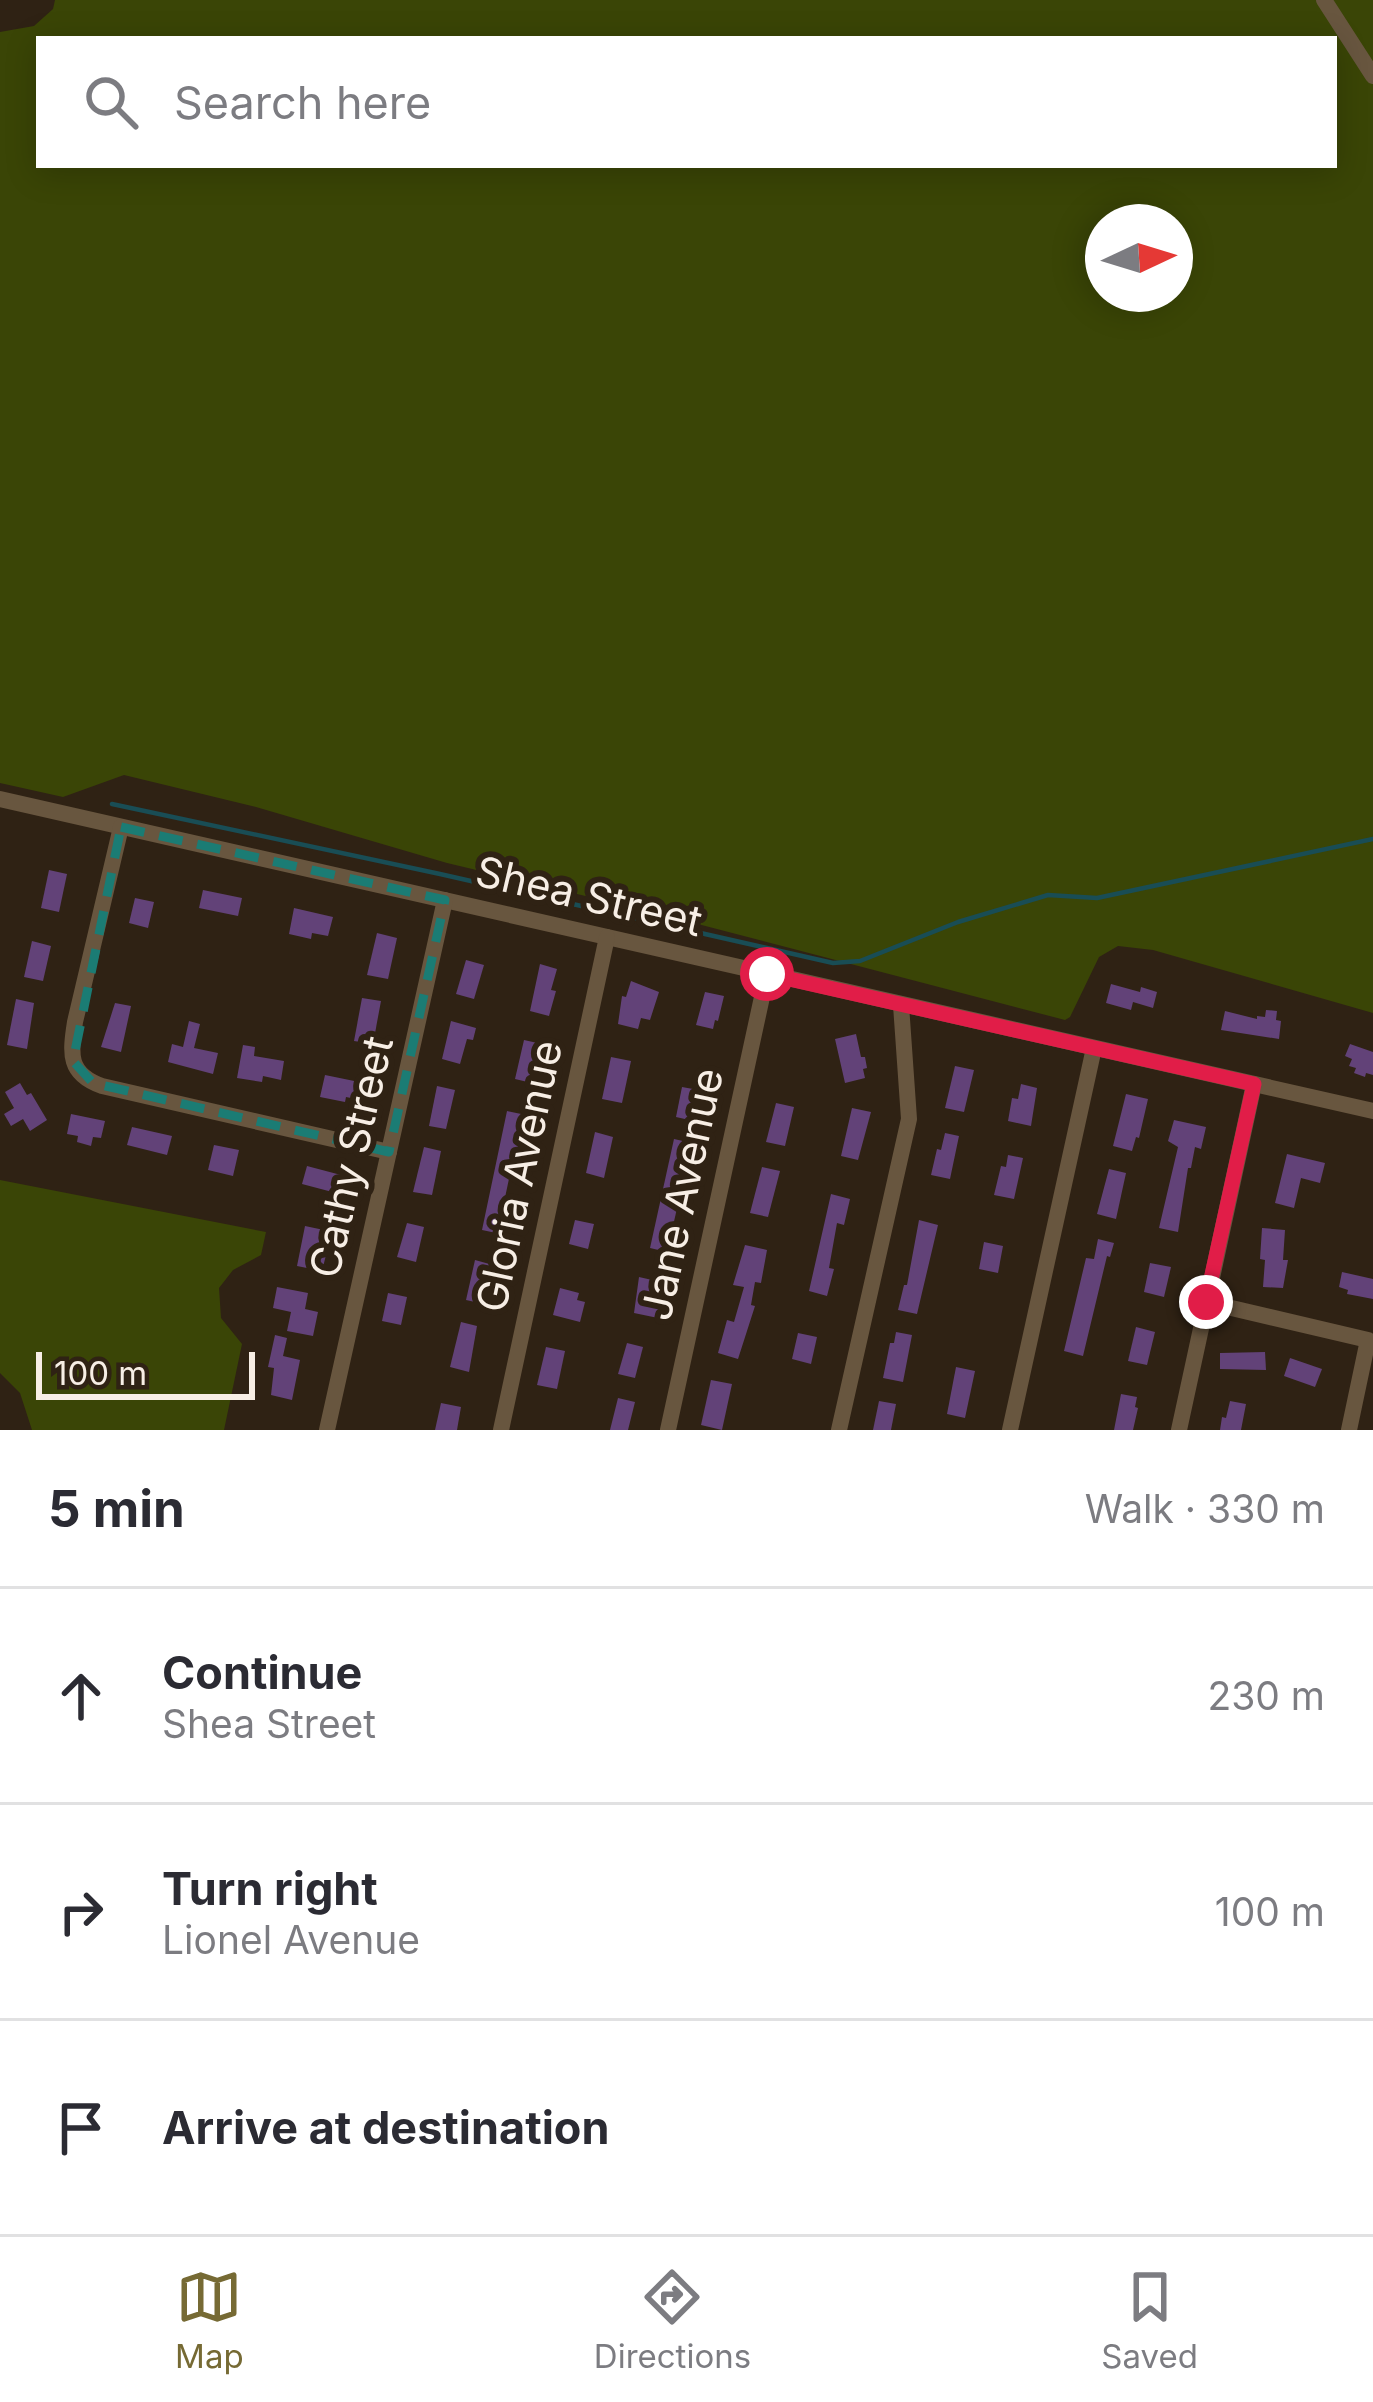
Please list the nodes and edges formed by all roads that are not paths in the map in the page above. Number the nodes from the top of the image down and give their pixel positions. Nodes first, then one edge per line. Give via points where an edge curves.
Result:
1 (1324, 0) edge
2 (1373, 76) edge
3 (0, 799) edge
4 (122, 827) junction
5 (446, 900) junction
6 (607, 937) junction
7 (767, 974) junction
8 (901, 1005) junction
9 (1094, 1048) junction
10 (1254, 1084) junction
11 (1373, 1111) edge
12 (389, 1152) junction
13 (1206, 1302) junction
14 (327, 1430) edge
15 (501, 1430) edge
16 (668, 1430) edge
17 (839, 1430) edge
18 (1010, 1430) edge
19 (1179, 1430) edge
20 (1349, 1430) edge

1 - 2 street
3 - 4 street, Shea Street
4 - 5 street, Shea Street
4 - 12 street via 75,1022 77,1071 102,1086
5 - 6 street, Shea Street
5 - 12 street, Cathy Street
6 - 7 street, Shea Street
6 - 15 street, Gloria Avenue
7 - 8 street, Shea Street
7 - 16 street, Jane Avenue
8 - 9 street, Shea Street
8 - 17 street via 909,1119
9 - 10 street, Shea Street
9 - 18 street
10 - 11 street, Shea Street
10 - 13 street
12 - 14 street, Cathy Street
13 - 19 street
13 - 20 street via 1368,1340

